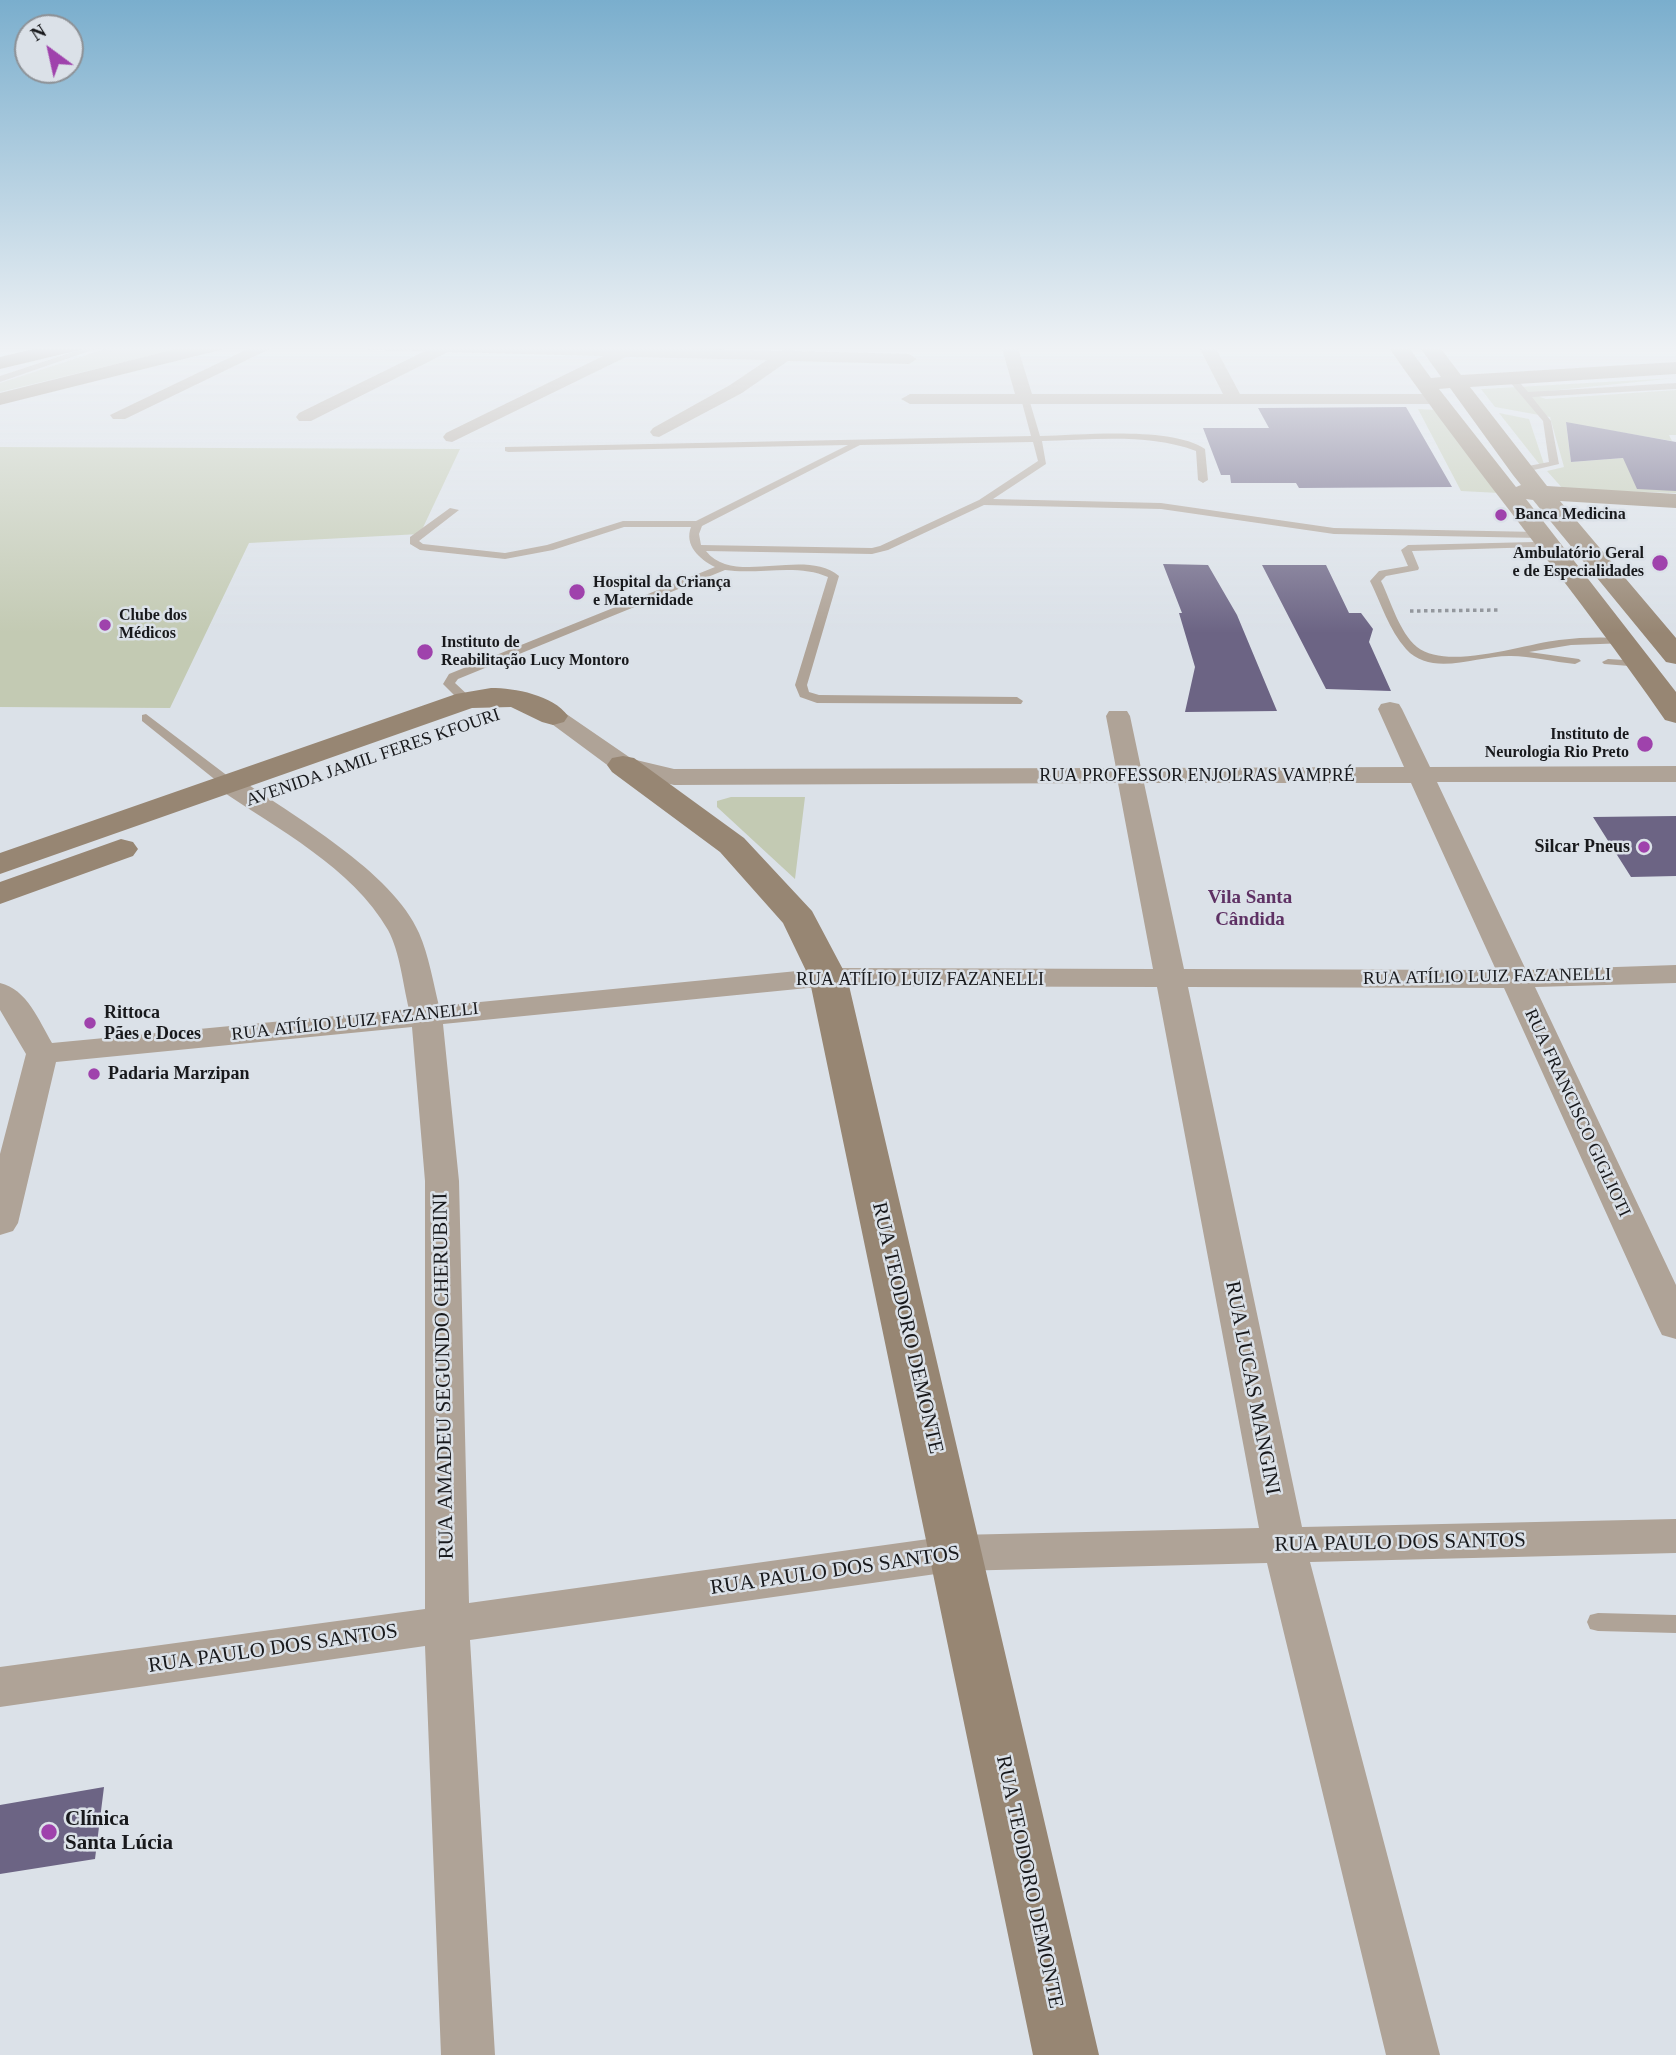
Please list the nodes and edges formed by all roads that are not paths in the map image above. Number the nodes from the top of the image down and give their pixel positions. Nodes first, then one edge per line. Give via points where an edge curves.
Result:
1 (953, 441) edge
2 (1038, 441) edge
3 (1178, 441) edge
4 (1476, 441) edge
5 (1491, 441) edge
6 (1551, 441) edge
7 (860, 443) junction
8 (508, 449) dead end
9 (1203, 480) dead end
10 (1514, 481) junction
11 (1540, 492) junction
12 (1676, 501) edge
13 (982, 502) junction
14 (454, 510) dead end
15 (698, 524) junction
16 (1543, 540) junction
17 (697, 548) junction
18 (724, 567) junction
19 (1512, 653) junction
20 (1626, 654) junction
21 (1676, 656) edge
22 (1575, 661) dead end
23 (466, 700) junction
24 (1017, 701) dead end
25 (1390, 709) dead end
26 (1676, 713) edge
27 (553, 716) junction
28 (1118, 716) dead end
29 (146, 718) dead end
30 (623, 765) joint
31 (1676, 774) edge
32 (1418, 775) junction
33 (1131, 776) junction
34 (240, 792) junction
35 (708, 799) junction
36 (0, 864) edge
37 (0, 894) edge
38 (1676, 974) edge
39 (828, 977) junction
40 (1514, 979) junction
41 (1171, 980) junction
42 (0, 992) edge
43 (426, 1014) junction
44 (42, 1054) junction
45 (0, 1223) edge
46 (1676, 1325) edge
47 (1676, 1536) edge
48 (1284, 1546) junction
49 (957, 1553) junction
50 (1598, 1622) dead end
51 (447, 1624) junction
52 (1676, 1624) edge
53 (0, 1687) edge
54 (468, 2055) edge
55 (1066, 2055) edge
56 (1413, 2055) edge

1 - 7 lane
2 - 13 lane via 1043,462
3 - 9 lane via 1200,449
4 - 10 street
5 - 10 street
6 - 10 lane via 1554,464
7 - 8 lane
7 - 15 lane
10 - 11 street
10 - 16 street
11 - 12 street
11 - 21 street
13 - 16 lane via 1161,506 1334,531
13 - 17 lane via 872,551
14 - 15 lane via 414,542 420,547 505,556 549,548 623,524
15 - 17 lane via 693,531
16 - 19 lane via 1408,548 1413,568 1383,573 1376,581 1412,649 1422,656 1451,660
16 - 20 street
17 - 18 lane via 712,563
18 - 23 lane via 453,677 449,684
18 - 24 lane via 822,570 834,576 801,685 804,694 817,699
19 - 20 lane via 1531,648
19 - 22 lane
20 - 26 street
23 - 27 street, AVENIDA JAMIL FERES KFOURI via 513,698
23 - 34 street, AVENIDA JAMIL FERES KFOURI
25 - 32 street, RUA FRANCISCO GIGLIOTI
27 - 30 street, RUA TEODORO DEMONTE
27 - 34 street, AVENIDA JAMIL FERES KFOURI via 508,711 487,715
28 - 33 street, RUA LUCAS MANGINI
29 - 34 lane
30 - 35 street, RUA TEODORO DEMONTE
31 - 32 street, RUA PROFESSOR ENJOLRAS VAMPRÉ
32 - 33 street, RUA PROFESSOR ENJOLRAS VAMPRÉ
32 - 40 street, RUA FRANCISCO GIGLIOTI
33 - 35 street, RUA PROFESSOR ENJOLRAS VAMPRÉ
33 - 41 street, RUA LUCAS MANGINI
34 - 36 street, AVENIDA JAMIL FERES KFOURI
34 - 37 street, AVENIDA JAMIL FERES KFOURI
34 - 43 street, RUA AMADEU SEGUNDO CHERUBINI via 337,858 374,890 404,932
35 - 39 street, RUA TEODORO DEMONTE via 732,845 799,919
38 - 40 street, RUA ATÍLIO LUIZ FAZANELLI
39 - 41 street, RUA ATÍLIO LUIZ FAZANELLI
39 - 43 street, RUA ATÍLIO LUIZ FAZANELLI
39 - 49 street, RUA TEODORO DEMONTE
40 - 41 street, RUA ATÍLIO LUIZ FAZANELLI
40 - 46 street, RUA FRANCISCO GIGLIOTI
41 - 48 street, RUA LUCAS MANGINI
42 - 44 street via 15,1007
43 - 44 street, RUA ATÍLIO LUIZ FAZANELLI
43 - 51 street, RUA AMADEU SEGUNDO CHERUBINI via 442,1181
44 - 45 street
47 - 48 street, RUA PAULO DOS SANTOS
48 - 49 street, RUA PAULO DOS SANTOS
48 - 56 street, RUA LUCAS MANGINI
49 - 51 street, RUA PAULO DOS SANTOS
49 - 55 street, RUA TEODORO DEMONTE
50 - 52 lane
51 - 53 street, RUA PAULO DOS SANTOS
51 - 54 street, RUA AMADEU SEGUNDO CHERUBINI

